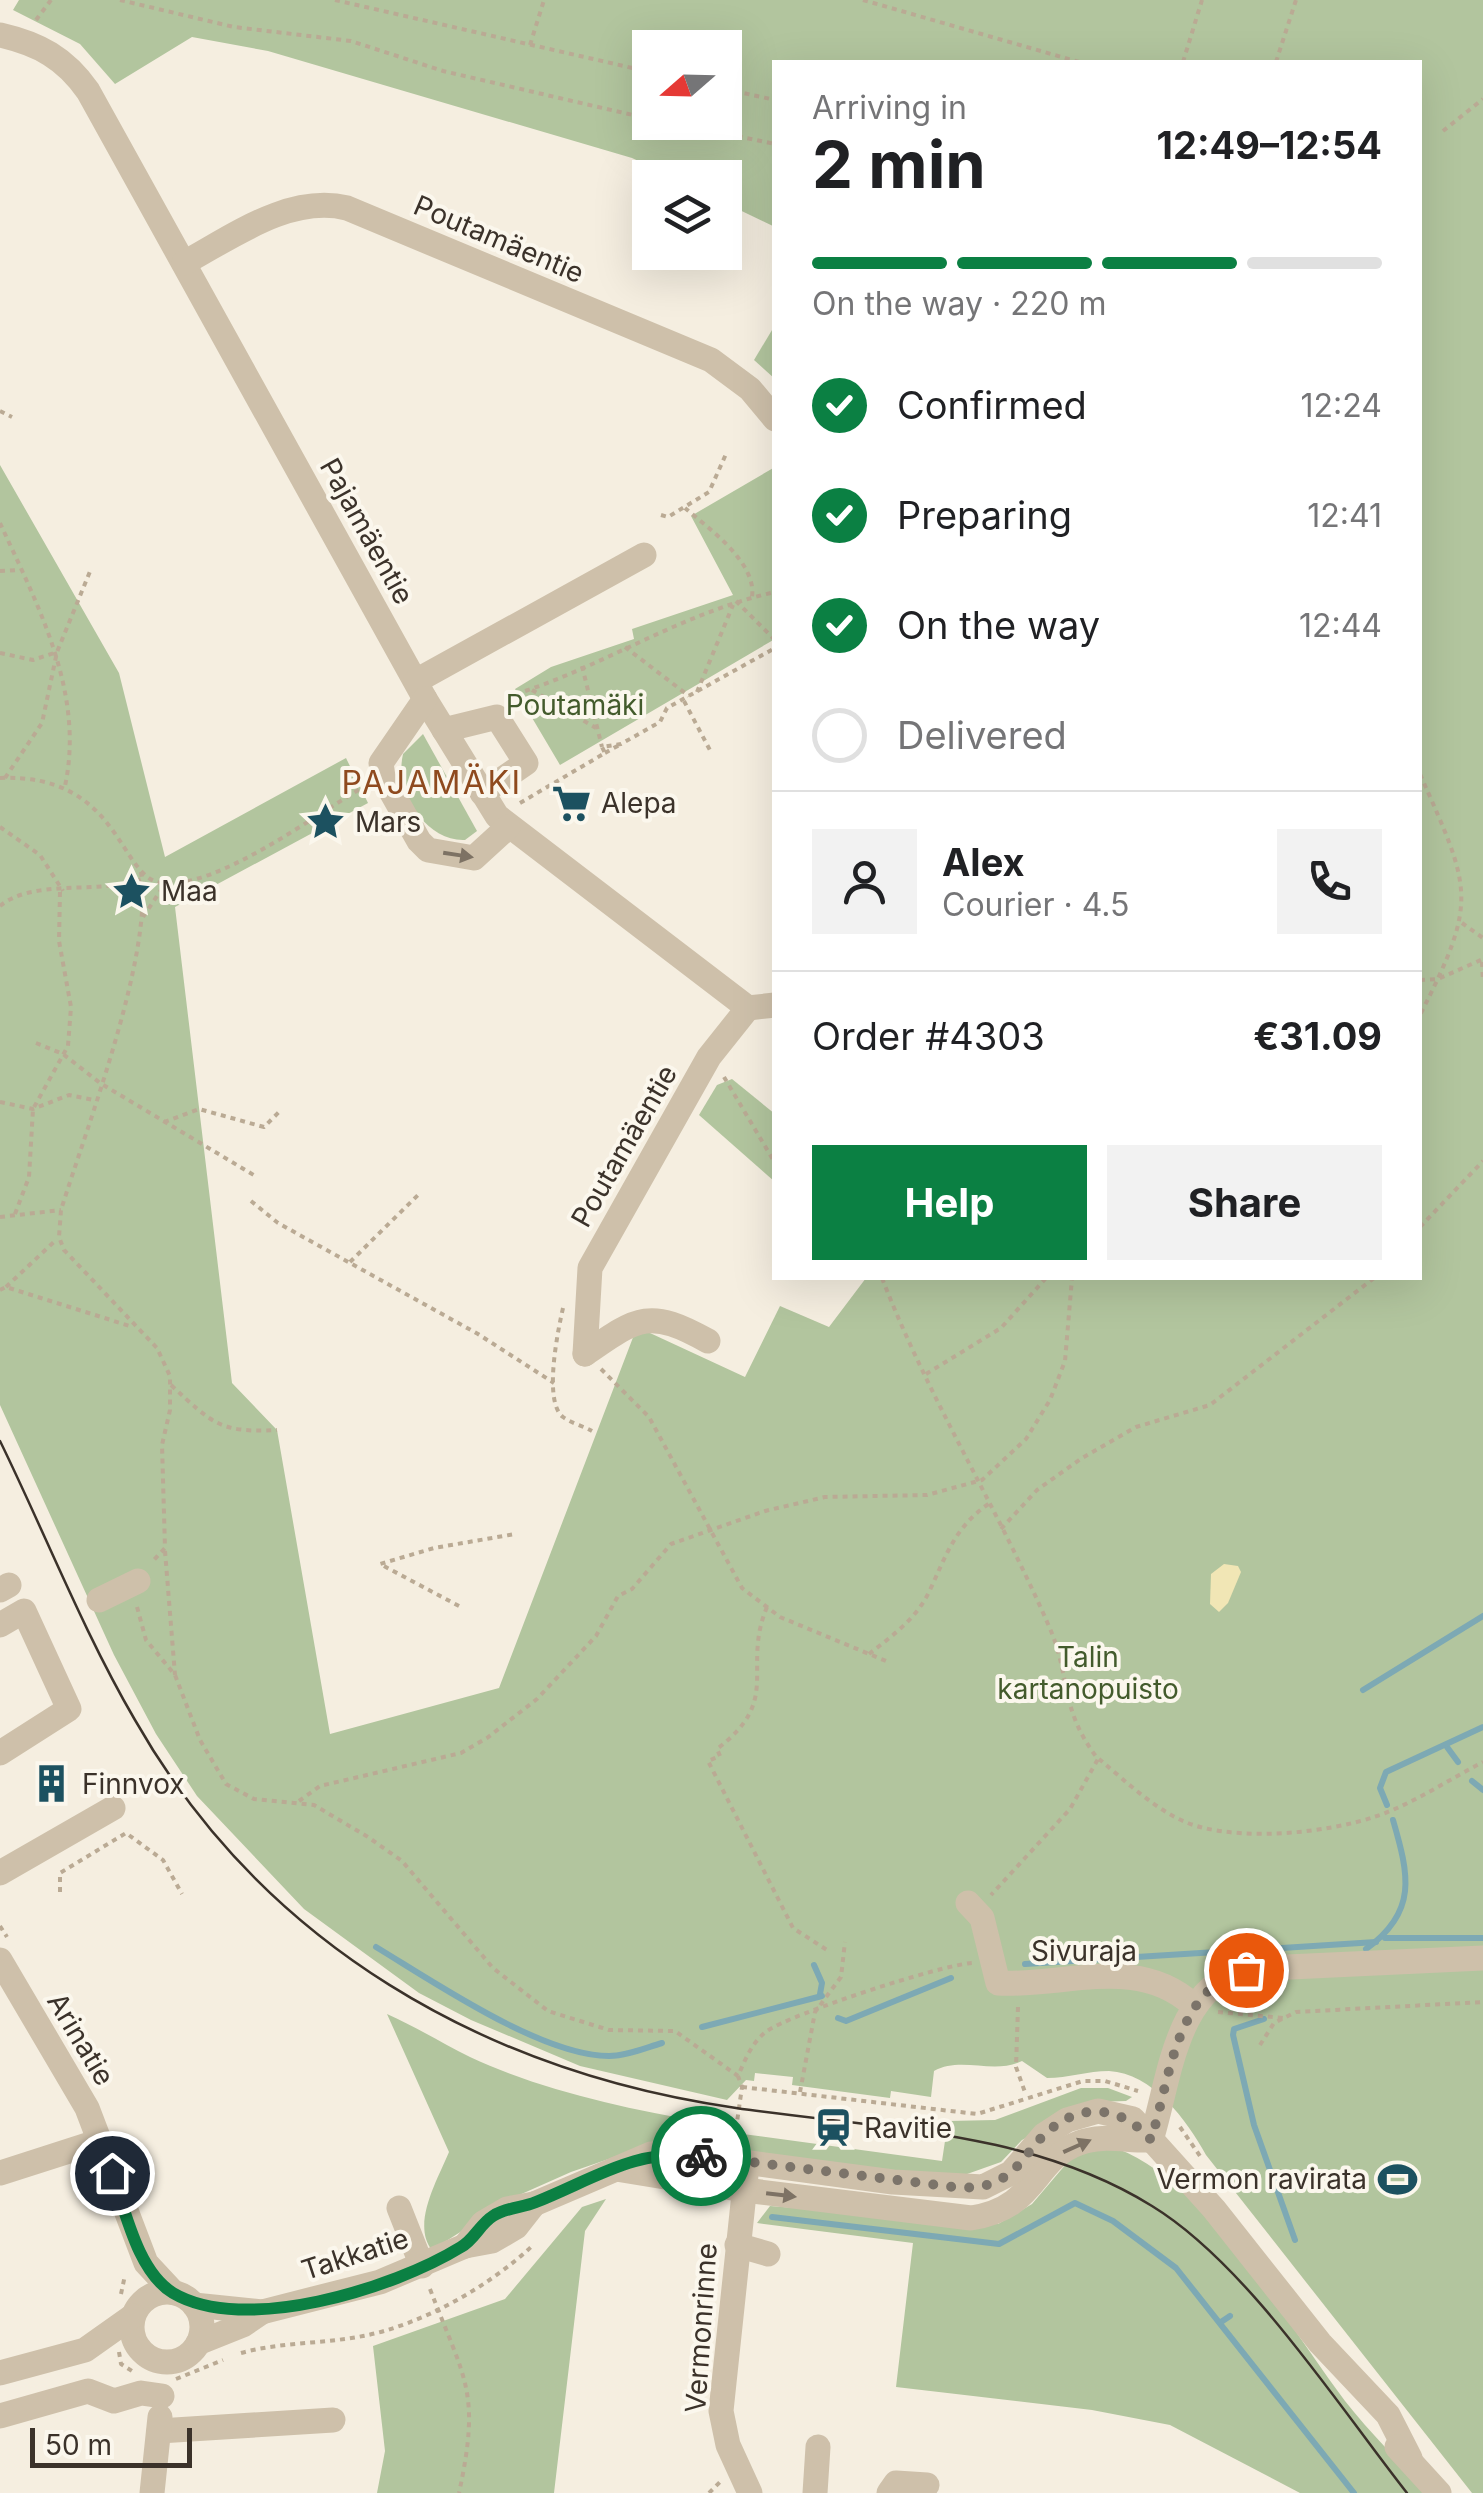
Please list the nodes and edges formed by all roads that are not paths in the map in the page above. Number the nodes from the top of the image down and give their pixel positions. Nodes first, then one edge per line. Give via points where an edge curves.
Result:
1 (0, 35) edge
2 (184, 264) junction
3 (772, 415) edge
4 (644, 555) dead end
5 (420, 690) junction
6 (444, 730) junction
7 (478, 786) junction
8 (513, 816) junction
9 (772, 1006) edge
10 (748, 1008) junction
11 (708, 1341) dead end
12 (138, 1581) road end
13 (99, 1600) dead end
14 (0, 1625) edge
15 (0, 1752) edge
16 (113, 1808) dead end
17 (0, 1873) edge
18 (968, 1903) dead end
19 (1483, 1958) edge
20 (0, 1960) edge
21 (1193, 2007) junction
22 (1151, 2140) junction
23 (100, 2141) junction
24 (747, 2163) junction
25 (616, 2169) junction
26 (0, 2172) edge
27 (744, 2190) junction
28 (398, 2208) dead end
29 (737, 2244) junction
30 (768, 2254) dead end
31 (146, 2263) junction
32 (422, 2266) junction
33 (183, 2299) junction
34 (140, 2308) junction
35 (262, 2312) junction
36 (198, 2343) junction
37 (138, 2348) junction
38 (85, 2350) junction
39 (0, 2373) edge
40 (162, 2379) junction
41 (0, 2416) edge
42 (333, 2420) dead end
43 (159, 2430) junction
44 (818, 2448) dead end
45 (928, 2485) dead end
46 (744, 2491) edge
47 (152, 2493) edge
48 (816, 2493) edge
49 (889, 2493) edge
50 (1439, 2493) edge

1 - 2 street, Pajamäentie via 72,68
2 - 3 street, Poutamäentie via 292,208 346,208 710,360
2 - 5 street, Pajamäentie
4 - 5 street
5 - 6 street, Pajamäentie
5 -> 8 street via 384,756 390,788 428,850 480,856
6 - 7 street, Pajamäentie
6 - 7 street via 497,717 526,763
7 - 8 street, Pajamäentie
8 - 10 street, Pajamäentie
9 - 10 street
10 - 11 street, Poutamäentie via 709,1057 590,1268 585,1354 643,1319 677,1323
12 - 13 street
14 - 15 street via 24,1611 69,1709
16 - 17 street
18 - 21 street, Sivuraja via 982,1918 998,1983 1131,1975 1165,1984
19 - 21 street via 1246,1970 1214,1982
20 - 23 street, Arinatie via 88,2108
21 - 22 street
22 - 24 street via 1133,2119 1115,2112 1082,2114 1044,2136 998,2181 962,2188
27 -> 22 street via 971,2218 1020,2200 1076,2143
22 - 50 street via 1320,2343 1376,2427
23 - 26 street
23 - 31 street, Arinatie
24 - 25 street via 655,2154
24 - 27 street, Vermonrinne
25 - 27 street
25 - 32 street, Takkatie via 534,2204 504,2234
27 - 29 street, Vermonrinne
28 - 32 street
29 - 30 street
29 - 46 street, Vermonrinne via 721,2411
31 - 33 street, Arinatie
31 - 34 street, Arinatie
32 - 35 street, Takkatie
33 - 34 street
33 - 35 street, Takkatie
33 - 36 street via 202,2323
34 - 37 street via 133,2336
34 - 38 street
35 - 36 street, Takkatie
36 - 40 street
37 - 38 street
37 - 40 street
38 - 39 street
40 - 41 street via 142,2394 114,2401 88,2391
40 - 43 street
42 - 43 street
43 - 47 street
44 - 48 street
45 - 49 street via 896,2483

